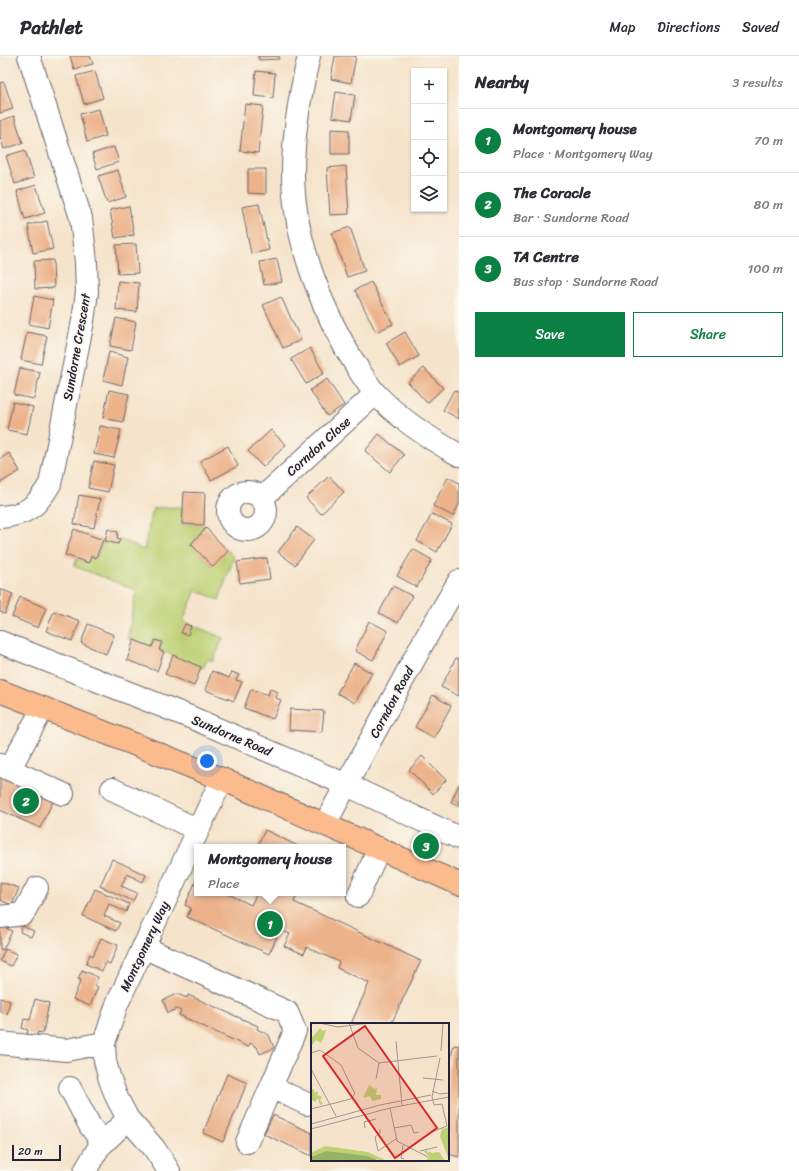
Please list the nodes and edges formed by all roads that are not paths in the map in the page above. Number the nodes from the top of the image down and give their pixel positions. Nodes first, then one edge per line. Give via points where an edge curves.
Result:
1 (30, 56) edge
2 (309, 56) edge
3 (375, 394) junction
4 (459, 454) edge
5 (261, 499) dead end
6 (0, 517) edge
7 (459, 582) edge
8 (0, 642) edge
9 (0, 691) edge
10 (43, 708) junction
11 (5, 767) edge
12 (222, 778) junction
13 (346, 785) junction
14 (112, 789) dead end
15 (63, 794) dead end
16 (325, 824) junction
17 (198, 830) junction
18 (459, 838) edge
19 (379, 848) junction
20 (459, 884) edge
21 (37, 888) dead end
22 (358, 896) dead end
23 (0, 917) edge
24 (143, 947) junction
25 (0, 1043) edge
26 (104, 1043) junction
27 (271, 1087) junction
28 (68, 1098) dead end
29 (307, 1104) dead end
30 (128, 1119) junction
31 (247, 1142) dead end
32 (103, 1143) junction
33 (85, 1171) edge
34 (169, 1171) edge

1 - 6 street, Sundorne Crescent via 81,218 86,262 86,292 83,321 50,484 30,509 14,516
2 - 3 street via 298,115 293,173 299,224 312,272 330,318 353,361
3 - 4 street via 412,425
3 - 5 street, Corndon Close
7 - 13 street, Corndon Road
8 - 13 street, Sundorne Road via 164,706
9 - 10 main road
10 - 11 street
10 - 12 main road
11 - 15 street
12 - 16 main road
12 - 17 street, Montgomery Way
13 - 16 street, Corndon Road
13 - 18 street, Sundorne Road
14 - 17 street
16 - 19 main road
17 - 24 street, Montgomery Way
19 - 20 main road
19 - 22 street
21 - 23 street via 23,914
24 - 26 street, Montgomery Way via 117,1004
24 - 27 street via 287,1012 295,1032
25 - 26 street via 66,1050
26 - 30 street, Montgomery Way via 110,1080
27 - 29 street
27 - 31 street
28 - 32 street
30 - 32 street
30 - 34 street, Montgomery Way via 154,1148
32 - 33 street

